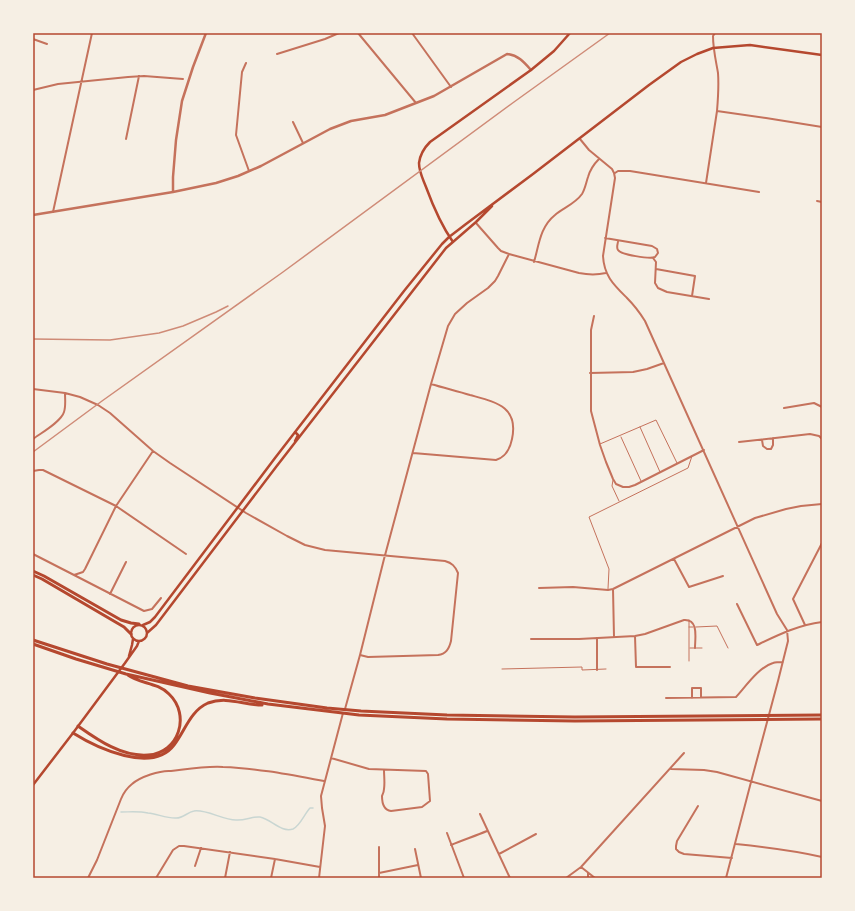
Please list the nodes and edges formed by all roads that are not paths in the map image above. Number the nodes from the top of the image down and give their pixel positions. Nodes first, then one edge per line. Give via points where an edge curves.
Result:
1 (92, 33) edge
2 (206, 33) edge
3 (339, 33) edge
4 (358, 33) edge
5 (412, 33) edge
6 (570, 33) edge
7 (715, 33) edge
8 (33, 40) edge
9 (47, 44) dead end
10 (713, 48) junction
11 (277, 54) dead end
12 (822, 55) edge
13 (246, 63) dead end
14 (531, 70) junction
15 (139, 76) junction
16 (183, 79) dead end
17 (82, 82) junction
18 (452, 87) junction
19 (33, 90) edge
20 (416, 104) junction
21 (717, 111) junction
22 (293, 122) dead end
23 (822, 127) edge
24 (126, 139) dead end
25 (580, 139) junction
26 (303, 143) junction
27 (599, 159) junction
28 (250, 171) junction
29 (614, 173) junction
30 (706, 183) junction
31 (173, 192) junction
32 (759, 192) dead end
33 (817, 201) dead end
34 (496, 202) junction
35 (822, 202) edge
36 (53, 212) junction
37 (33, 215) edge
38 (476, 222) junction
39 (449, 237) junction
40 (605, 238) junction
41 (618, 241) junction
42 (453, 242) junction
43 (509, 254) junction
44 (653, 258) junction
45 (534, 262) junction
46 (656, 269) junction
47 (606, 273) junction
48 (692, 296) junction
49 (709, 299) dead end
50 (594, 316) dead end
51 (664, 363) junction
52 (590, 373) junction
53 (431, 384) junction
54 (33, 389) edge
55 (65, 393) junction
56 (822, 407) edge
57 (784, 408) dead end
58 (640, 427) junction
59 (295, 432) junction
60 (620, 436) junction
61 (773, 438) junction
62 (33, 439) edge
63 (822, 439) edge
64 (762, 440) junction
65 (740, 442) dead end
66 (600, 445) junction
67 (704, 450) junction
68 (153, 451) junction
69 (413, 453) junction
70 (693, 456) junction
71 (677, 464) junction
72 (276, 467) junction
73 (33, 471) edge
74 (660, 472) junction
75 (613, 479) junction
76 (641, 482) junction
77 (619, 502) junction
78 (822, 504) edge
79 (116, 506) junction
80 (237, 508) junction
81 (243, 511) junction
82 (738, 526) junction
83 (822, 543) edge
84 (33, 554) edge
85 (186, 554) dead end
86 (386, 556) junction
87 (674, 559) junction
88 (126, 562) dead end
89 (33, 571) edge
90 (33, 575) edge
91 (74, 575) junction
92 (723, 576) dead end
93 (539, 588) dead end
94 (613, 589) junction
95 (608, 590) junction
96 (110, 594) junction
97 (161, 598) dead end
98 (737, 604) dead end
99 (689, 620) junction
100 (822, 622) edge
101 (141, 625) junction
102 (805, 625) junction
103 (689, 626) junction
104 (695, 626) junction
105 (787, 630) junction
106 (147, 633) junction
107 (131, 634) junction
108 (635, 636) junction
109 (597, 638) junction
110 (614, 638) junction
111 (33, 639) edge
112 (133, 639) junction
113 (531, 639) dead end
114 (139, 641) junction
115 (33, 644) edge
116 (689, 648) junction
117 (695, 648) junction
118 (702, 648) dead end
119 (728, 648) dead end
120 (360, 655) junction
121 (128, 658) junction
122 (689, 661) dead end
123 (783, 662) junction
124 (670, 667) dead end
125 (502, 669) dead end
126 (597, 670) junction
127 (606, 670) dead end
128 (133, 677) junction
129 (701, 697) junction
130 (666, 698) dead end
131 (692, 698) junction
132 (268, 704) junction
133 (327, 710) junction
134 (822, 715) edge
135 (757, 718) junction
136 (780, 718) junction
137 (822, 719) edge
138 (78, 726) junction
139 (73, 733) junction
140 (684, 754) dead end
141 (330, 758) junction
142 (671, 769) junction
143 (384, 770) junction
144 (324, 781) junction
145 (751, 782) junction
146 (33, 785) edge
147 (822, 801) edge
148 (698, 806) dead end
149 (480, 814) dead end
150 (487, 831) junction
151 (447, 833) dead end
152 (536, 834) dead end
153 (736, 844) junction
154 (451, 845) junction
155 (379, 847) dead end
156 (201, 848) junction
157 (415, 849) dead end
158 (230, 852) junction
159 (498, 854) junction
160 (822, 857) edge
161 (732, 858) junction
162 (275, 859) junction
163 (418, 865) junction
164 (195, 866) dead end
165 (320, 867) junction
166 (581, 868) junction
167 (379, 873) junction
168 (588, 873) junction
169 (88, 878) edge
170 (156, 878) edge
171 (225, 878) edge
172 (272, 878) edge
173 (319, 878) edge
174 (379, 878) edge
175 (421, 878) edge
176 (464, 878) edge
177 (510, 878) edge
178 (566, 878) edge
179 (588, 878) edge
180 (595, 878) edge
181 (726, 878) edge

1 - 17 street
2 - 31 street via 182,101 176,140
3 - 11 street
4 - 20 street
5 - 18 street
6 - 14 main road via 554,51
7 - 10 street
8 - 9 street
10 - 12 main road via 750,45
10 - 21 street via 718,74
10 - 25 main road via 681,62
13 - 28 street via 242,72 236,135
14 - 18 street via 518,56 507,54
14 - 39 main road via 430,142 422,152 420,172
15 - 16 street
15 - 17 street
15 - 24 street
17 - 19 street
17 - 36 street
18 - 20 street
20 - 26 street via 385,115 351,121
21 - 23 street
21 - 30 street
22 - 26 street
25 - 27 street
25 - 34 main road
26 - 28 street
27 - 29 street
27 - 45 street via 592,167 581,195 546,223
28 - 31 street via 216,183
29 - 30 street via 630,171
29 - 40 street
30 - 32 street
31 - 36 street
33 - 35 street
34 - 38 main road
34 - 39 main road
36 - 37 street
38 - 42 main road
38 - 43 street via 501,251
39 - 42 main road
39 - 59 main road
40 - 41 street
40 - 47 street via 603,261
41 - 44 street via 617,247 622,254
41 - 44 street via 654,247 658,253
42 - 72 main road
43 - 45 street
43 - 53 street via 498,276 488,288 455,314 446,333
44 - 46 street
45 - 47 street via 589,275
46 - 48 street via 655,283 658,288
46 - 48 street via 695,276
47 - 51 street via 645,321
48 - 49 street
50 - 52 street via 590,330
51 - 52 street via 633,372
51 - 67 street
52 - 66 street via 591,411
53 - 69 street
53 - 69 street via 492,401 504,407 513,423 511,443 506,454 496,460
54 - 55 street
55 - 62 street via 65,411 61,418
55 - 68 street via 103,408
56 - 57 street via 814,403
58 - 60 lane
58 - 71 lane via 656,420
58 - 74 lane
59 - 72 main road via 298,435 296,439
59 - 80 main road
60 - 66 lane
60 - 76 lane
61 - 63 street via 810,434
61 - 64 street
61 - 64 street via 773,445 767,449 763,446
64 - 65 street
66 - 75 street
67 - 70 street
67 - 82 street
68 - 79 street
68 - 80 street
69 - 86 street
70 - 71 street
70 - 77 lane via 688,468
71 - 74 street
72 - 81 main road
73 - 79 street via 43,470
74 - 76 street
75 - 76 street via 616,484 623,487
75 - 77 lane via 612,486
77 - 95 lane via 589,517 608,569
78 - 82 street via 786,509
79 - 85 street
79 - 91 street via 85,569
80 - 81 street
80 - 101 main road via 159,612 150,622
81 - 86 street via 305,544 325,550
81 - 106 main road
82 - 87 street
82 - 105 street via 777,614
83 - 102 street via 793,599
84 - 91 street
86 - 120 street
86 - 120 street via 445,561 456,567 458,573 449,646 447,651 438,655
87 - 92 street via 688,587
87 - 94 street
88 - 96 street
89 - 101 highway via 121,620
90 - 107 highway via 124,627
91 - 96 street
93 - 95 street
94 - 95 street
94 - 110 street
96 - 97 street via 144,611 152,609
98 - 105 street via 757,645
99 - 103 lane
99 - 104 street
99 - 108 street
100 - 102 street
101 - 106 main road
101 - 107 main road via 134,626
102 - 105 street
103 - 104 lane
103 - 116 lane
104 - 117 street
104 - 119 lane via 717,626
105 - 123 street via 788,641
106 - 114 main road via 144,639
107 - 112 main road
108 - 110 street
108 - 124 street via 636,667
109 - 110 street
109 - 113 street
109 - 126 street
111 - 133 highway via 107,664 188,686
112 - 114 main road
112 - 121 main road
114 - 121 main road
115 - 128 highway
116 - 117 lane
116 - 122 lane
117 - 118 lane
120 - 141 street
121 - 138 main road
123 - 129 street via 776,662 762,669 736,697
123 - 145 street
125 - 126 lane via 582,667 582,670
126 - 127 lane
128 - 132 highway
128 - 138 highway via 162,688 175,701 181,719 176,737 169,746 155,754 127,753 104,743
129 - 131 street
129 - 131 street via 702,688 692,688
130 - 131 street
132 - 133 highway
132 - 139 highway via 226,700 208,703 191,717 172,747 164,754 151,758 135,758 114,752
133 - 135 highway via 447,715
133 - 135 highway via 359,715 454,719 575,721
134 - 136 highway
135 - 136 highway
136 - 137 highway
138 - 139 main road
139 - 146 main road
140 - 142 street
141 - 143 street via 369,769
141 - 144 street
142 - 145 street via 717,772
142 - 166 street
143 - 143 street via 426,771 430,800 422,808 390,811 385,809 382,796
144 - 165 street via 321,796 325,826
144 - 169 street via 222,766 154,773 132,783 124,792
145 - 147 street
145 - 153 street
148 - 161 street via 676,849 684,854
149 - 150 street
150 - 154 street
150 - 159 street
151 - 154 street
152 - 159 street
153 - 160 street
153 - 161 street
154 - 176 street
155 - 167 street
156 - 158 street
156 - 164 street
156 - 170 street via 179,846 170,854
157 - 163 street
158 - 162 street
158 - 171 street
159 - 177 street
161 - 181 street
162 - 165 street
162 - 172 street
163 - 167 street
163 - 175 street
165 - 173 street
166 - 168 street
166 - 178 street
167 - 174 street
168 - 179 street
168 - 180 street

